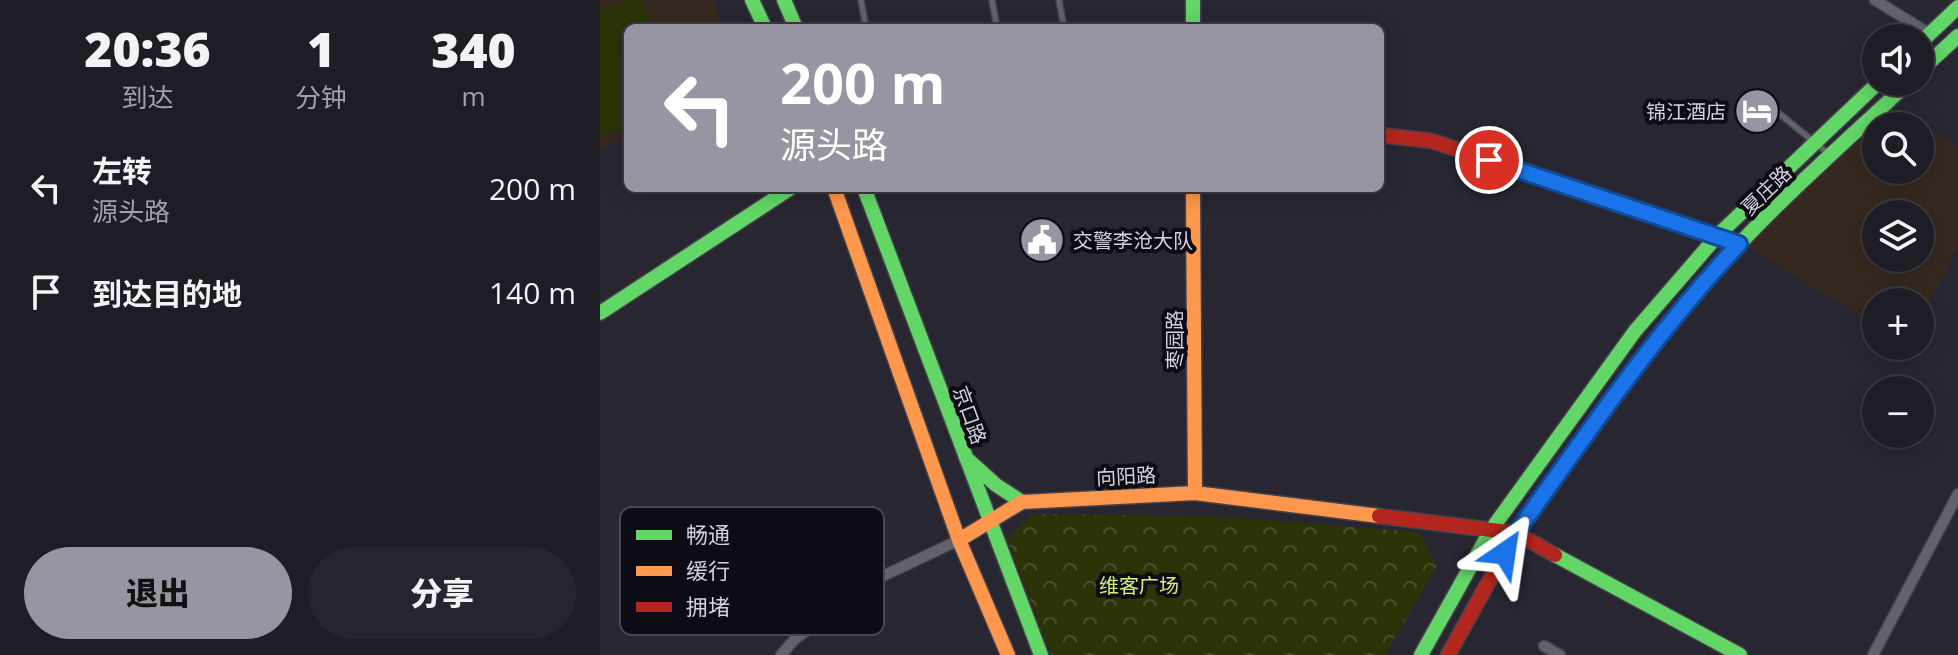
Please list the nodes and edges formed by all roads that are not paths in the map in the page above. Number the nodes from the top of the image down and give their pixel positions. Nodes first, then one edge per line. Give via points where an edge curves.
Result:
1 (752, 0) edge
2 (784, 0) edge
3 (861, 0) edge
4 (992, 0) edge
5 (1059, 0) edge
6 (1193, 0) edge
7 (1875, 0) edge
8 (1958, 7) edge
9 (763, 24) edge
10 (794, 24) edge
11 (865, 24) edge
12 (996, 24) edge
13 (1063, 24) edge
14 (1193, 24) edge
15 (1906, 24) edge
16 (1934, 30) edge
17 (1958, 36) edge
18 (1934, 58) edge
19 (1864, 96) edge
20 (1894, 96) edge
21 (1770, 106) dead end
22 (1384, 135) edge
23 (1814, 142) junction
24 (1831, 156) junction
25 (785, 192) edge
26 (835, 192) edge
27 (866, 192) edge
28 (1193, 192) edge
29 (1718, 235) junction
30 (1739, 244) junction
31 (600, 313) edge
32 (964, 457) junction
33 (1195, 493) junction
34 (1958, 494) edge
35 (1022, 502) junction
36 (988, 523) junction
37 (1491, 530) junction
38 (1516, 533) junction
39 (959, 540) junction
40 (884, 576) edge
41 (801, 635) edge
42 (1544, 646) dead end
43 (781, 655) edge
44 (1008, 655) edge
45 (1041, 655) edge
46 (1421, 655) edge
47 (1448, 655) edge
48 (1560, 655) edge
49 (1740, 655) edge
50 (1873, 655) edge

1 - 9 main road
2 - 10 main road
3 - 11 lane
4 - 12 lane
5 - 13 lane
6 - 14 main road
7 - 15 street
8 - 16 main road
17 - 18 main road
19 - 23 main road, 夏庄路
20 - 24 main road, 夏庄路
21 - 23 lane
22 - 29 main road via 1432,141
23 - 24 lane
23 - 29 main road, 夏庄路
24 - 30 main road, 夏庄路
25 - 31 main road
26 - 39 main road
27 - 32 main road, 京口路
28 - 33 main road, 枣园路
29 - 30 main road
29 - 37 main road, 夏庄路 via 1635,331
30 - 38 main road, 夏庄路 via 1651,346
32 - 35 main road
32 - 36 main road, 京口路
33 - 35 main road, 向阳路
33 - 37 main road, 向阳路
34 - 50 street
35 - 36 main road, 向阳路
36 - 39 main road, 向阳路
36 - 45 main road, 京口路
37 - 38 main road, 向阳路
37 - 46 main road, 夏庄路
38 - 47 main road, 夏庄路
38 - 49 main road
39 - 40 street, 向阳路
39 - 44 main road
41 - 43 street, 向阳路
42 - 48 street

